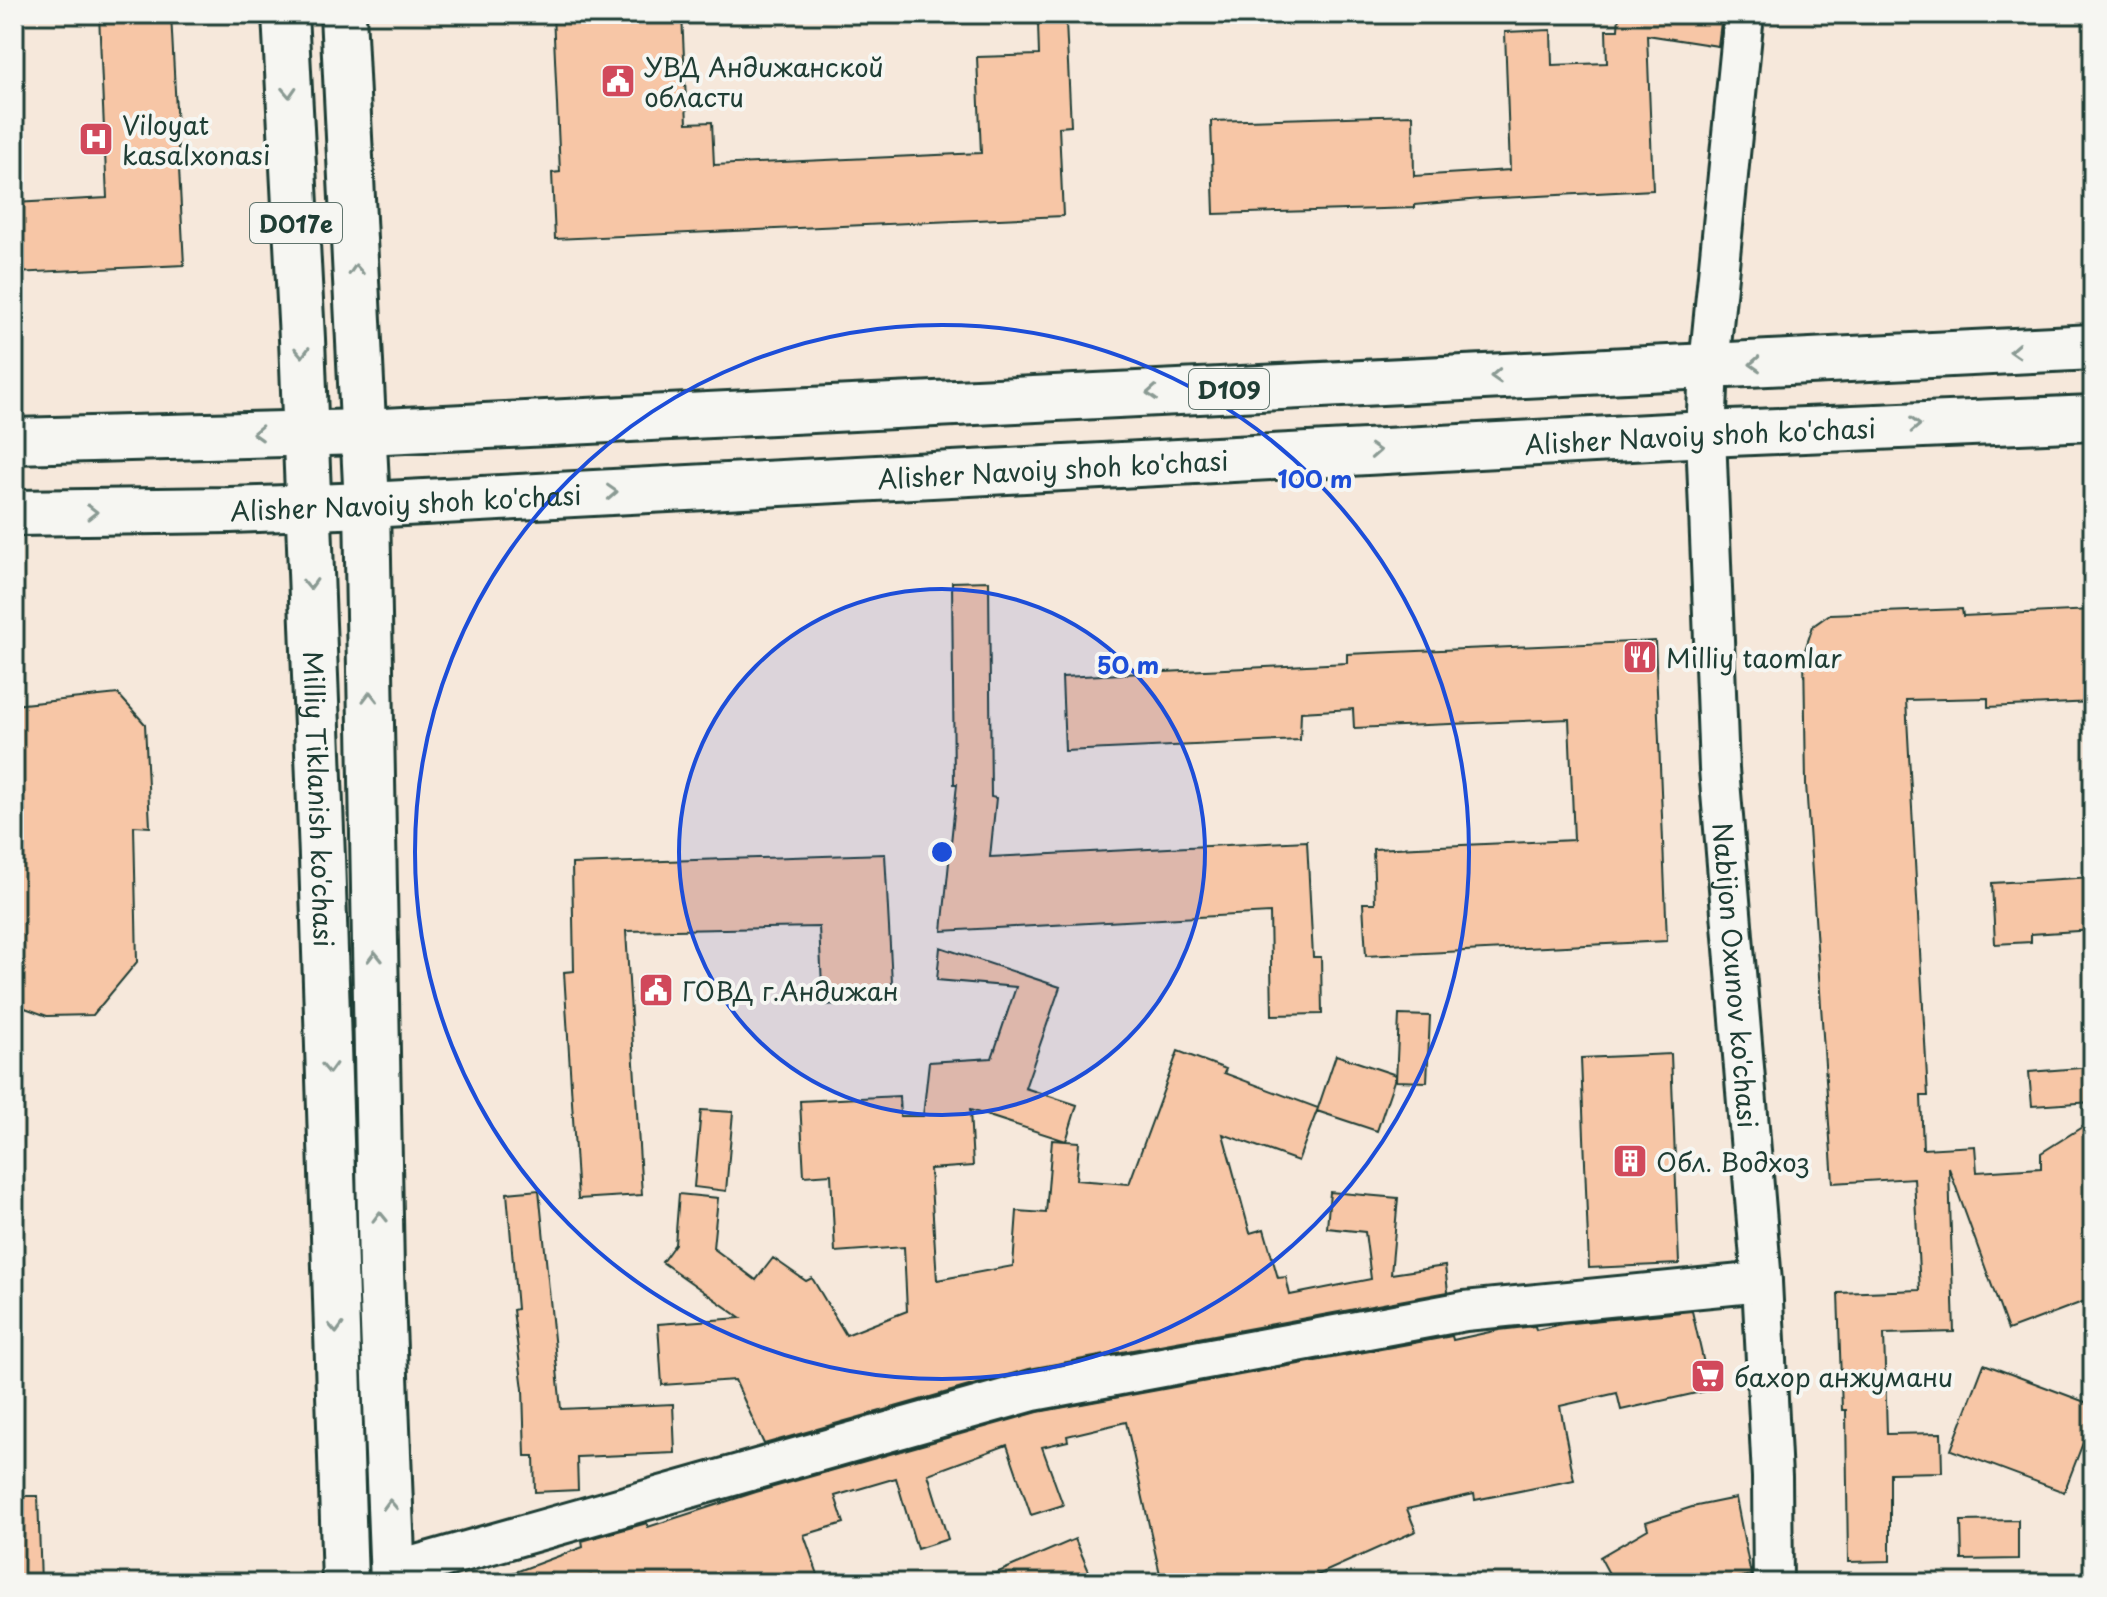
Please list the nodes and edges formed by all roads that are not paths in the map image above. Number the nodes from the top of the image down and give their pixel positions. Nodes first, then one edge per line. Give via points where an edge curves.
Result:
1 (285, 14) edge
2 (343, 14) edge
3 (1744, 14) edge
4 (2093, 347) edge
5 (1709, 366) junction
6 (2093, 418) edge
7 (305, 432) junction
8 (364, 432) junction
9 (1706, 434) junction
10 (14, 441) edge
11 (367, 505) junction
12 (307, 506) junction
13 (14, 513) edge
14 (322, 857) junction
15 (373, 858) junction
16 (376, 1015) junction
17 (327, 1019) junction
18 (381, 1272) junction
19 (334, 1275) junction
20 (1762, 1282) junction
21 (392, 1577) edge
22 (345, 1583) edge
23 (1773, 1583) edge

1 -> 7 main road, Milliy Tiklanish ko'chasi / D017e
8 -> 2 main road, Milliy Tiklanish ko'chasi / D017e
3 - 5 street, Nabijon Oxunov ko'chasi
4 -> 5 main road, D109
5 -> 8 main road, D109
5 - 9 street, Nabijon Oxunov ko'chasi
9 -> 6 main road, Alisher Navoiy shoh ko'chasi
7 - 8 main road
7 -> 10 main road
7 - 12 main road, Milliy Tiklanish ko'chasi / D017e
8 - 11 main road, Milliy Tiklanish ko'chasi / D017e
11 -> 9 main road, Alisher Navoiy shoh ko'chasi
9 - 20 street, Nabijon Oxunov ko'chasi via 1719,769
11 - 12 main road, Alisher Navoiy shoh ko'chasi
15 -> 11 main road, Milliy Tiklanish ko'chasi
13 -> 12 main road, Alisher Navoiy shoh ko'chasi
12 -> 14 main road, Milliy Tiklanish ko'chasi
14 - 15 main road
14 - 17 main road, Milliy Tiklanish ko'chasi
16 -> 15 main road, Milliy Tiklanish ko'chasi
16 - 17 main road
18 -> 16 main road, Milliy Tiklanish ko'chasi
17 -> 19 main road, Milliy Tiklanish ko'chasi
18 - 19 main road
21 -> 18 main road, Milliy Tiklanish ko'chasi
19 -> 22 main road, Milliy Tiklanish ko'chasi
20 - 21 street via 1465,1311 1033,1391
20 - 23 street, Nabijon Oxunov ko'chasi

